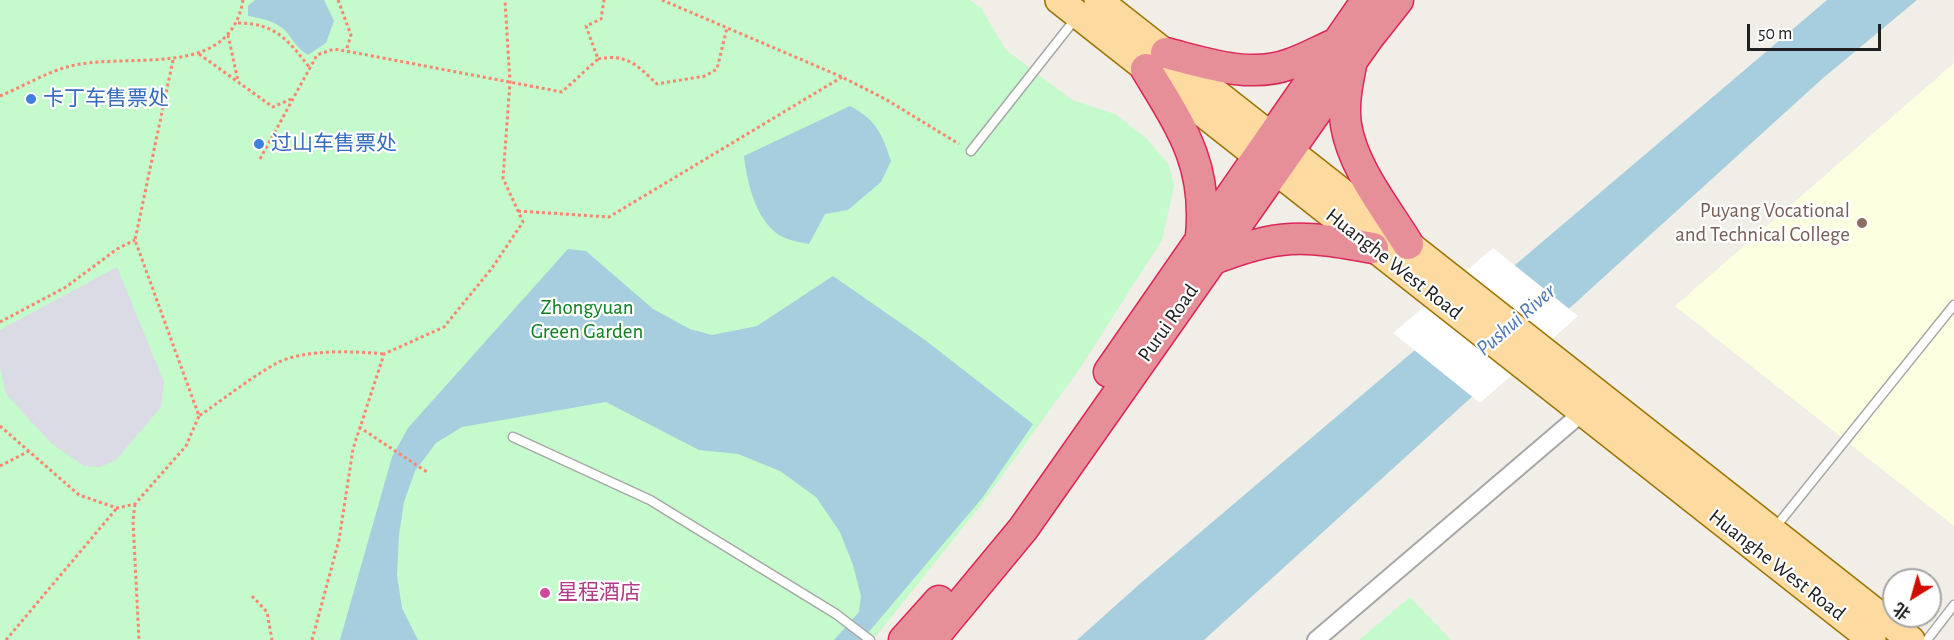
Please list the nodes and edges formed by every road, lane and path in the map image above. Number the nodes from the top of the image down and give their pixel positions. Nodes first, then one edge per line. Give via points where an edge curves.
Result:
1 (243, 0) edge
2 (338, 0) edge
3 (505, 0) edge
4 (604, 0) edge
5 (662, 0) edge
6 (1366, 0) edge
7 (1398, 0) edge
8 (1078, 5) edge
9 (238, 23) junction
10 (728, 28) junction
11 (228, 35) junction
12 (346, 51) junction
13 (1343, 52) junction
14 (198, 54) junction
15 (598, 59) junction
16 (173, 60) junction
17 (1156, 61) junction
18 (310, 68) junction
19 (842, 77) junction
20 (510, 82) junction
21 (238, 83) junction
22 (0, 96) edge
23 (292, 98) junction
24 (971, 151) joint
25 (1272, 153) junction
26 (260, 159) dead end
27 (518, 210) junction
28 (135, 240) junction
29 (1408, 244) junction
30 (1206, 248) junction
31 (1373, 248) junction
32 (1448, 291) junction
33 (1954, 305) edge
34 (0, 322) edge
35 (384, 354) junction
36 (1555, 374) junction
37 (1583, 412) junction
38 (199, 416) junction
39 (0, 426) edge
40 (359, 427) junction
41 (513, 437) dead end
42 (29, 451) junction
43 (0, 466) edge
44 (427, 472) dead end
45 (135, 504) junction
46 (117, 508) junction
47 (1773, 531) junction
48 (252, 596) dead end
49 (1954, 605) edge
50 (6, 640) edge
51 (139, 640) edge
52 (272, 640) edge
53 (312, 640) edge
54 (870, 640) edge
55 (904, 640) edge
56 (931, 640) edge
57 (1316, 640) edge
58 (1872, 640) edge
59 (1911, 640) edge
60 (1927, 640) edge

1 - 9 path
2 - 12 path via 351,35
3 - 20 path
4 - 15 path via 601,19 586,26
5 - 10 path
6 - 13 highway, Purui Road
7 - 13 highway, Purui Road
8 - 17 main road, Huanghe West Road
8 - 24 lane
9 - 11 path
9 - 18 path via 257,23 276,31
10 - 15 path via 717,69 705,76 657,84 637,65 616,56
10 - 19 path
11 - 14 path
11 - 21 path
12 - 18 path via 334,49 317,55
12 - 20 path
13 - 17 highway via 1257,71
13 - 25 highway, Purui Road
13 - 29 highway via 1346,125 1355,152
14 - 16 path
14 - 21 path
15 - 20 path via 562,92
16 - 22 path via 143,58 67,67
16 - 28 path
17 - 25 main road, Huanghe West Road
17 - 30 highway via 1201,181
18 - 23 path
19 - 24 path
19 - 27 path via 609,217
20 - 27 path via 503,178
21 - 23 path via 273,107
23 - 26 path
25 - 29 main road, Huanghe West Road
25 - 30 highway, Purui Road
25 - 31 main road, Huanghe West Road
27 - 35 path via 523,222 444,327
28 - 34 path via 66,288
28 - 38 path
29 - 32 main road, Huanghe West Road
30 - 31 highway via 1301,237
30 - 55 highway, Purui Road via 1007,517
30 - 56 highway, Purui Road via 1023,529
31 - 32 main road, Huanghe West Road
32 - 36 main road, Huanghe West Road
33 - 47 lane
35 - 38 path via 332,352 279,362
35 - 40 path
36 - 37 main road, Huanghe West Road
36 - 47 main road, Huanghe West Road
37 - 57 street
37 - 58 main road, Huanghe West Road
38 - 45 path via 186,446
39 - 42 path
40 - 44 path
40 - 53 path via 352,449 339,540
41 - 54 lane via 650,500 836,614
42 - 43 path
42 - 46 path via 79,495
45 - 46 path
45 - 51 path
46 - 50 path
47 - 59 main road, Huanghe West Road
48 - 52 path via 267,612
49 - 60 lane

